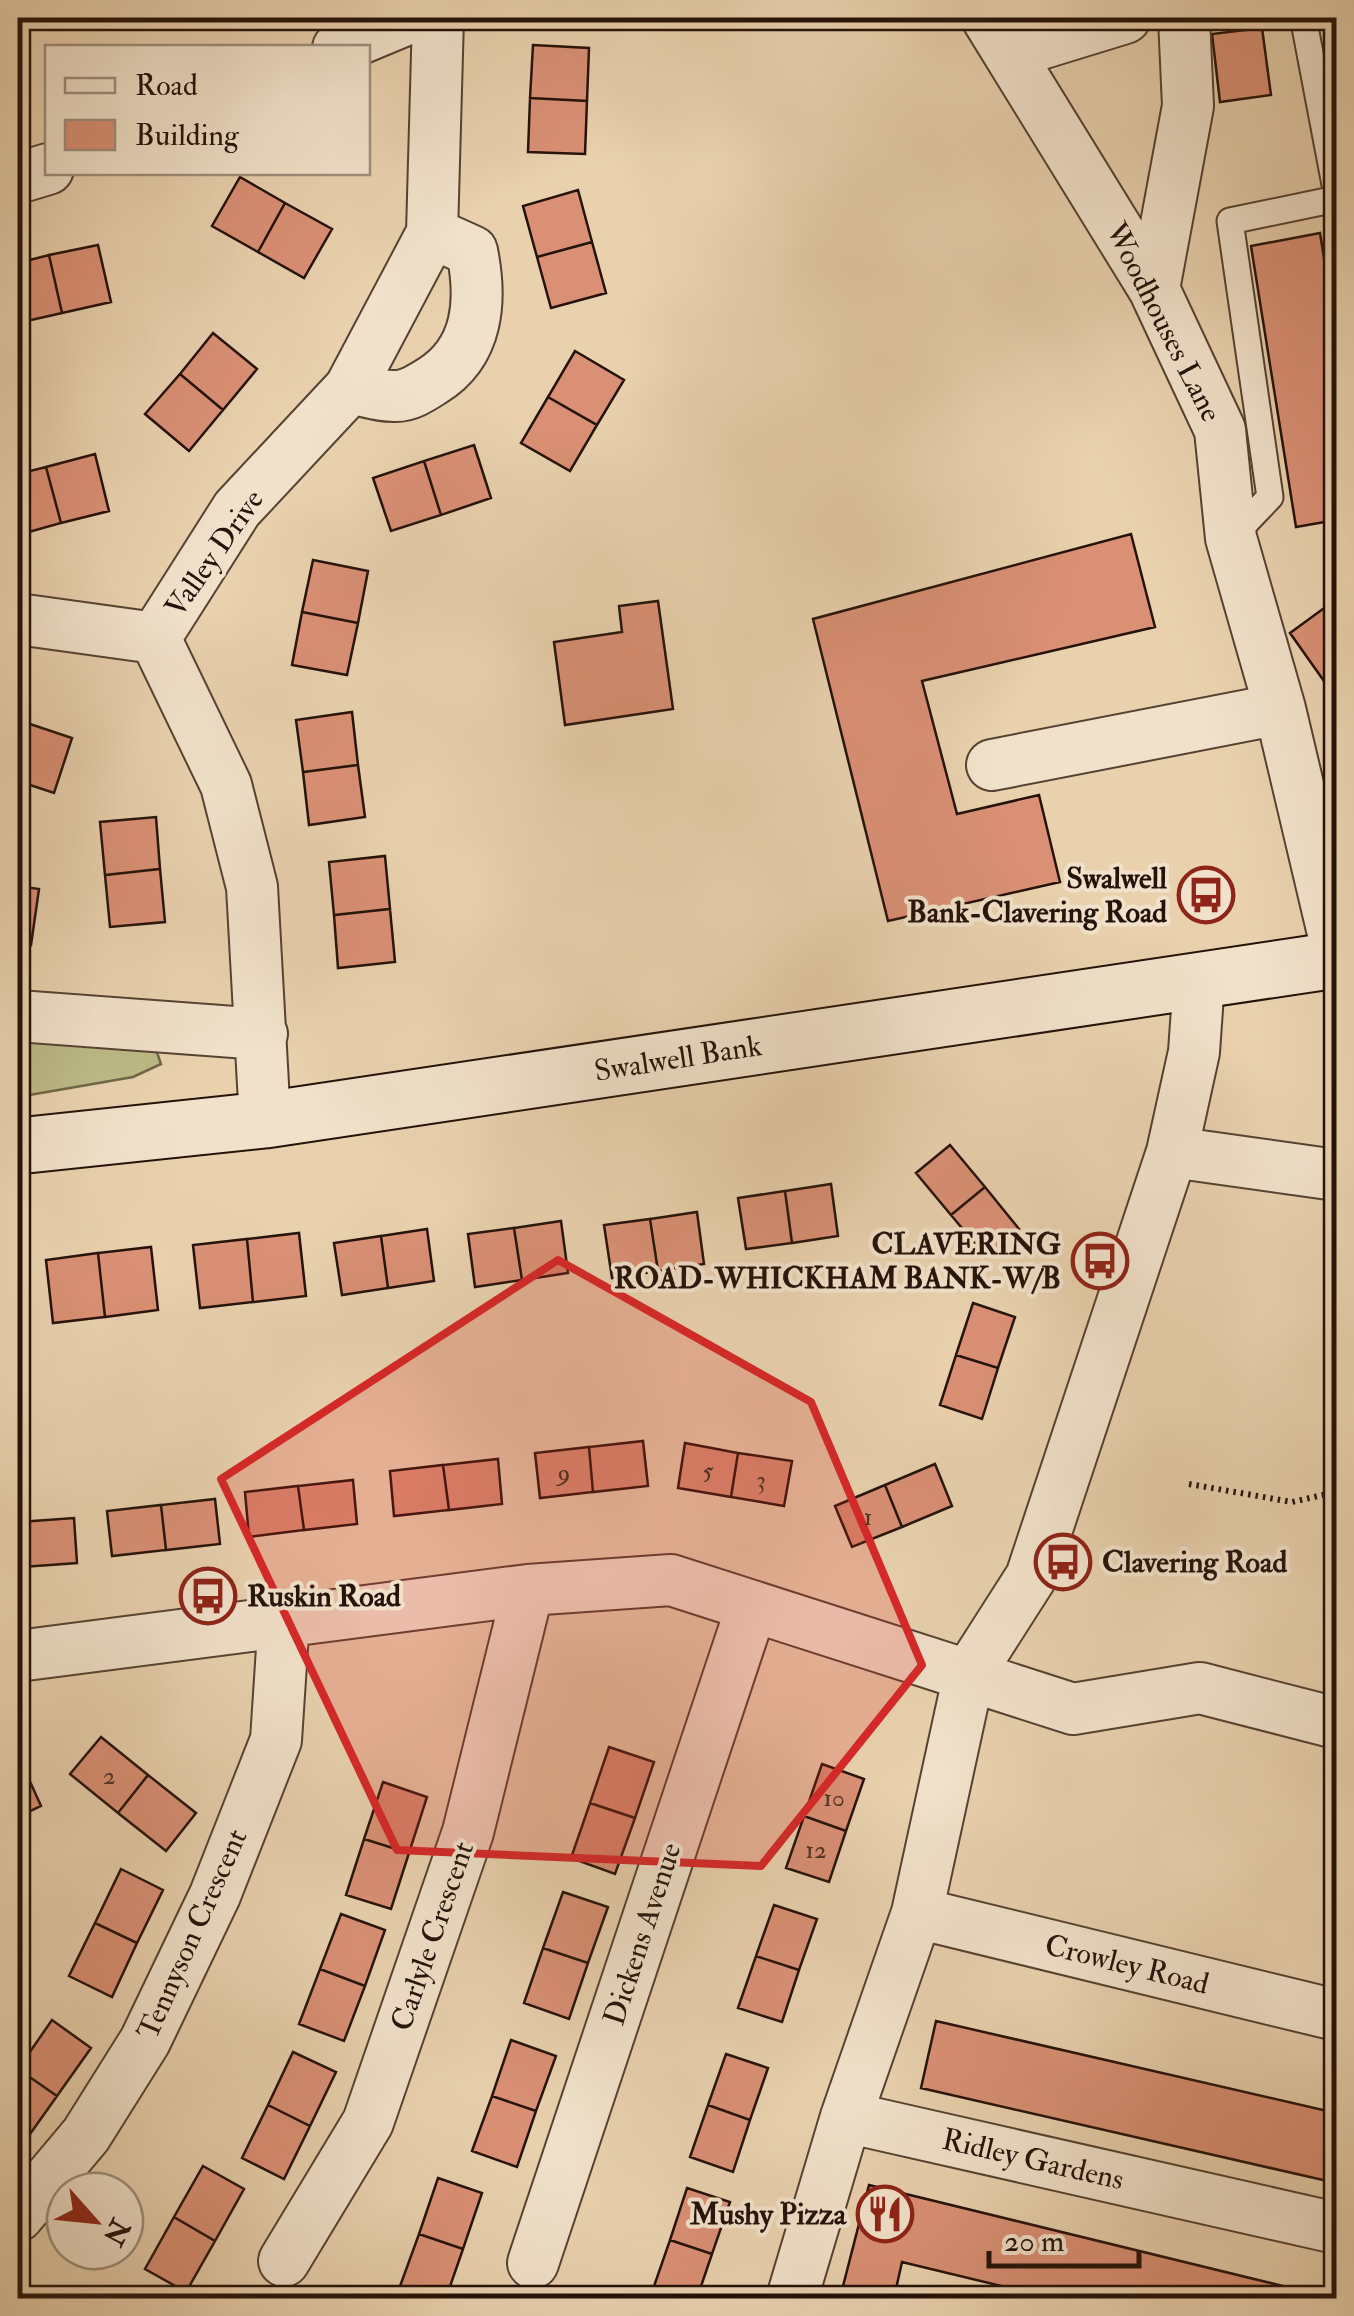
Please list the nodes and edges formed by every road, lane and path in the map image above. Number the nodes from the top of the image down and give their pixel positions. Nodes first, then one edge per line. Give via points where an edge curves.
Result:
1 (410, 18) edge
2 (438, 18) edge
3 (1125, 18) edge
4 (1184, 18) edge
5 (1305, 27) dead end
6 (999, 35) edge
7 (345, 45) edge
8 (45, 170) edge
9 (18, 178) edge
10 (1336, 190) edge
11 (1336, 199) edge
12 (432, 233) junction
13 (1154, 289) junction
14 (350, 388) junction
15 (1231, 538) junction
16 (18, 619) edge
17 (155, 638) junction
18 (1280, 709) junction
19 (992, 765) dead end
20 (1336, 946) edge
21 (1336, 960) edge
22 (1199, 980) junction
23 (18, 1016) edge
24 (262, 1034) junction
25 (265, 1120) junction
26 (18, 1146) edge
27 (1172, 1152) junction
28 (1336, 1175) edge
29 (1189, 1484) dead end
30 (1336, 1492) edge
31 (528, 1590) junction
32 (752, 1606) junction
33 (284, 1618) junction
34 (18, 1656) edge
35 (968, 1674) junction
36 (1336, 1723) edge
37 (917, 1913) junction
38 (1336, 2015) edge
39 (846, 2117) junction
40 (18, 2216) edge
41 (1336, 2228) edge
42 (284, 2261) dead end
43 (533, 2263) dead end
44 (792, 2298) edge

1 - 7 street
2 - 12 street, Valley Drive
3 - 6 street
4 - 13 street via 1188,106
5 - 10 lane
6 - 13 street, Woodhouses Lane
8 - 9 street
11 - 15 lane via 1230,221 1270,496
12 - 14 street, Valley Drive
12 - 14 street via 472,251 479,286 465,350 416,391 396,396
13 - 15 street, Woodhouses Lane via 1220,430
14 - 17 street, Valley Drive via 236,510
15 - 18 street, Woodhouses Lane
16 - 17 street
17 - 24 street, Valley Drive via 226,785 252,887
18 - 19 street
18 - 20 street, Woodhouses Lane
21 - 22 main road, Swalwell Bank
22 - 25 main road, Swalwell Bank
22 - 27 street via 1194,1052
23 - 24 street
24 - 25 street, Valley Drive
25 - 26 main road, Swalwell Bank
27 - 28 street
27 - 35 street via 1031,1577
29 - 30 path via 1292,1502
31 - 32 street via 672,1580
31 - 33 street
31 - 42 street, Carlyle Crescent via 468,1832 368,2122
32 - 35 street
32 - 43 street, Dickens Avenue
33 - 34 street
33 - 40 street, Tennyson Crescent via 276,1740 215,1895 145,2041 86,2135
35 - 36 street via 1073,1708 1200,1688
35 - 37 street
37 - 38 street, Crowley Road
37 - 39 street
39 - 41 street, Ridley Gardens
39 - 44 street

